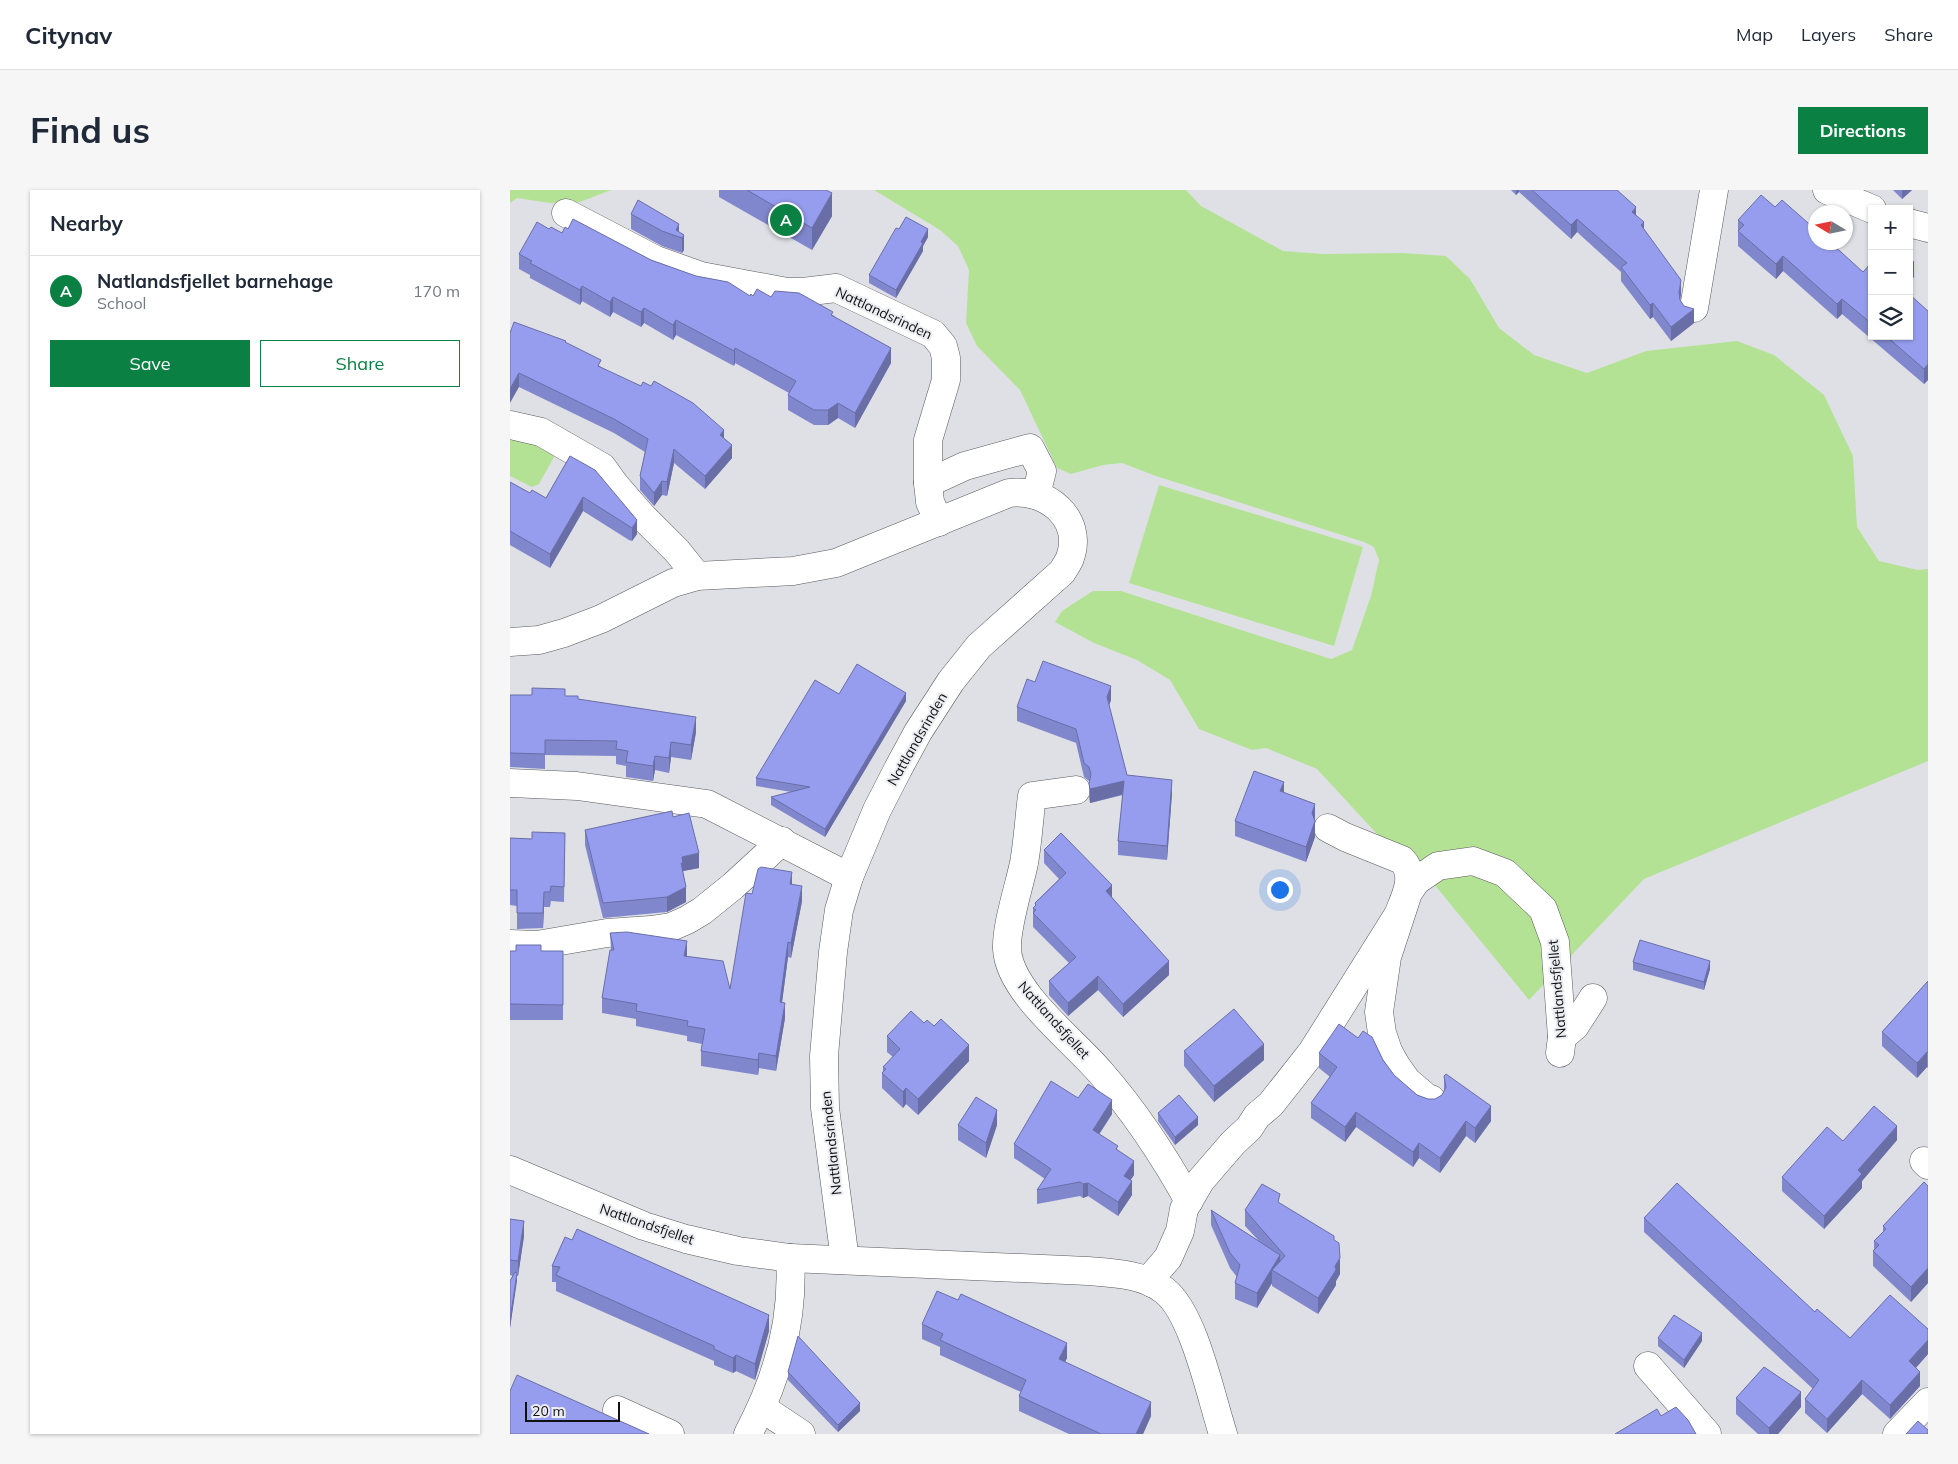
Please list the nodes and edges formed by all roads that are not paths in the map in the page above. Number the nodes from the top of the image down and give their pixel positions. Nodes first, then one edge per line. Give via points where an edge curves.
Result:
1 (1714, 190) edge
2 (1827, 190) edge
3 (1868, 207) edge
4 (566, 213) dead end
5 (1913, 224) edge
6 (1928, 228) edge
7 (1694, 308) edge
8 (510, 425) edge
9 (928, 483) junction
10 (1036, 495) junction
11 (939, 522) junction
12 (697, 576) junction
13 (510, 642) edge
14 (510, 783) edge
15 (1076, 790) dead end
16 (1328, 828) dead end
17 (782, 842) junction
18 (849, 877) junction
19 (1408, 893) junction
20 (510, 944) edge
21 (1593, 998) dead end
22 (1431, 1099) edge
23 (510, 1170) edge
24 (1189, 1201) junction
25 (790, 1258) junction
26 (845, 1260) junction
27 (1152, 1283) junction
28 (1648, 1366) dead end
29 (1928, 1402) edge
30 (762, 1408) junction
31 (617, 1410) dead end
32 (670, 1434) edge
33 (748, 1434) edge
34 (801, 1434) edge
35 (1223, 1434) edge
36 (1707, 1434) edge
37 (1897, 1434) edge

1 - 7 street
2 - 3 street
4 - 9 street, Nattlandsrinden via 656,260 701,276 787,292 836,288 933,334 943,346 946,380 928,440
5 - 6 street
8 - 12 street via 540,432 602,467
9 - 10 street via 965,466 1030,448 1042,470
9 - 11 street, Nattlandsrinden via 930,502
10 - 11 street, Nattlandsrinden via 1009,493
10 - 18 street, Nattlandsrinden via 1052,502 1071,526 1070,557 1062,572 979,646 951,681 898,769
11 - 12 street, Nattlandsrinden via 836,563 793,571
12 - 13 street, Nattlandsrinden via 673,583 601,619 564,633 539,640
14 - 17 street via 577,786 707,804
15 - 24 street, Nattlandsfjellet via 1032,796 1024,861 1008,934 1010,965 1032,1000 1102,1073 1152,1141
16 - 19 street, Nattlandsfjellet via 1402,860 1407,865
17 - 18 street
17 - 20 street via 702,911 672,927 607,933 537,945
18 - 26 street, Nattlandsrinden via 839,910 833,952 824,1056 825,1108
19 - 21 street, Nattlandsfjellet via 1416,881 1438,866 1472,861 1505,873 1543,909 1555,942 1561,1045
19 - 22 street, Nattlandsfjellet via 1387,957 1379,1012 1382,1033 1397,1067 1407,1081
19 - 24 street, Nattlandsfjellet via 1398,915 1312,1052 1271,1104 1201,1180
23 - 25 street, Nattlandsfjellet via 644,1226 738,1251
24 - 27 street, Nattlandsfjellet via 1168,1258 1155,1273
25 - 26 street, Nattlandsfjellet
25 - 30 street via 792,1282 785,1332
26 - 27 street, Nattlandsfjellet via 1088,1271 1113,1273
27 - 35 street, Nattlandsfjellet via 1165,1291 1184,1314
28 - 36 street
29 - 37 street
30 - 33 street
30 - 34 street
31 - 32 street

